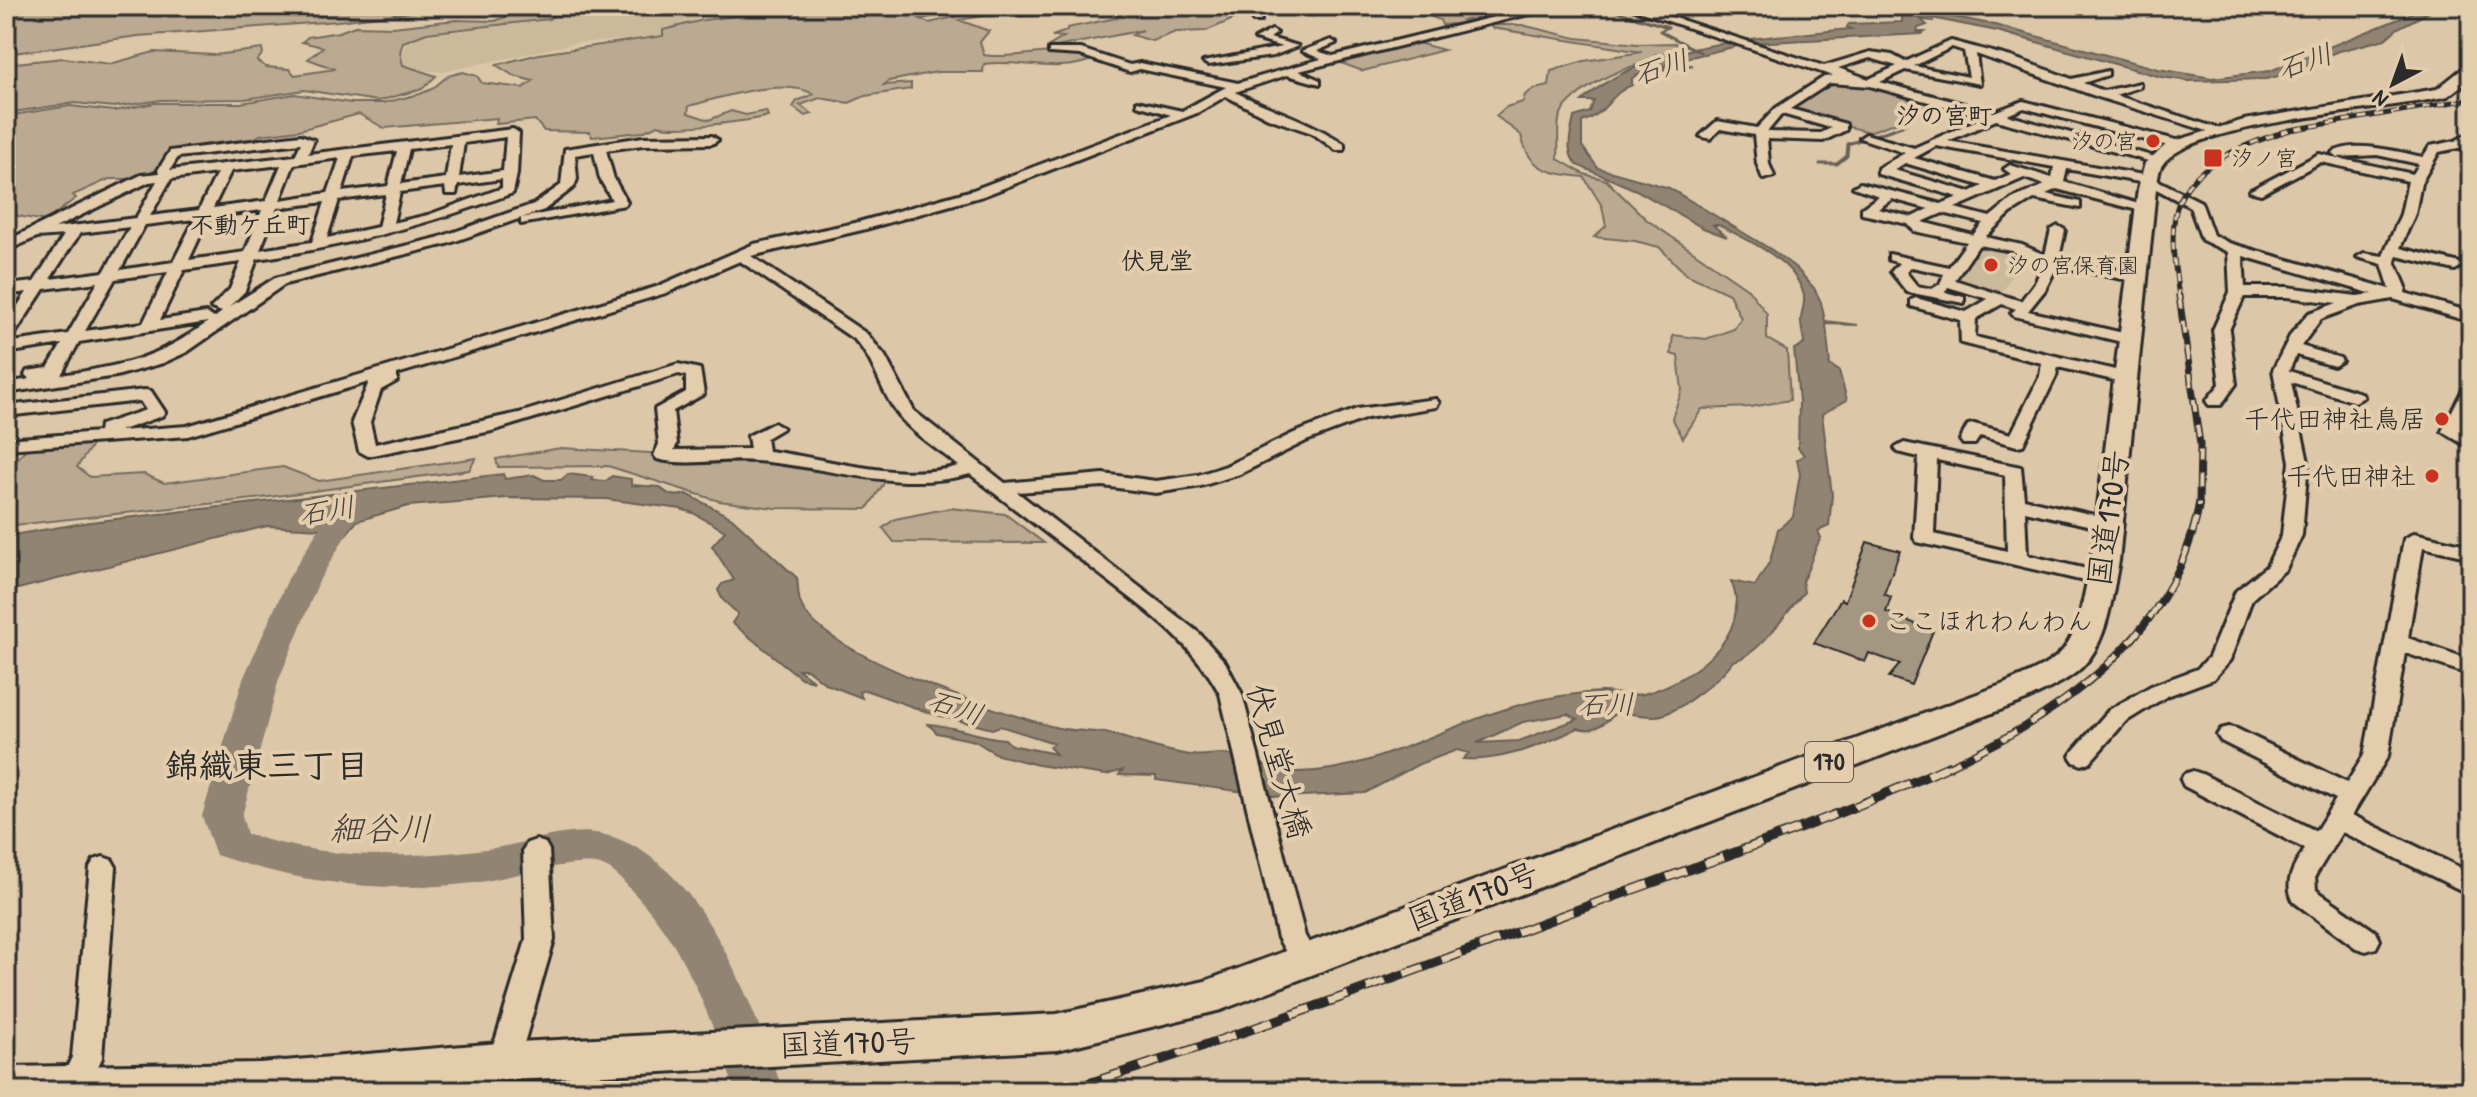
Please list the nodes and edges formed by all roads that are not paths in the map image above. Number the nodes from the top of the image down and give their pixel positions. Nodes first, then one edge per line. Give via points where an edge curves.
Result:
1 (1247, 6) edge
2 (1298, 6) edge
3 (1473, 6) edge
4 (1556, 6) edge
5 (1628, 6) edge
6 (1312, 11) dead end
7 (1504, 17) junction
8 (1257, 19) dead end
9 (1272, 33) dead end
10 (1331, 43) dead end
11 (1969, 48) junction
12 (1053, 51) dead end
13 (1995, 55) junction
14 (2035, 58) dead end
15 (1331, 59) junction
16 (1904, 66) junction
17 (2471, 67) edge
18 (1288, 71) junction
19 (2100, 76) dead end
20 (1255, 80) junction
21 (1864, 81) junction
22 (1316, 82) dead end
23 (2070, 83) junction
24 (1238, 86) junction
25 (1226, 92) junction
26 (2131, 92) junction
27 (2078, 100) dead end
28 (1141, 103) dead end
29 (1780, 110) junction
30 (2113, 110) junction
31 (1182, 115) junction
32 (1996, 117) junction
33 (2083, 120) junction
34 (2217, 130) junction
35 (2054, 132) junction
36 (1760, 134) junction
37 (1706, 136) dead end
38 (2471, 136) edge
39 (1866, 138) dead end
40 (458, 139) junction
41 (712, 140) dead end
42 (404, 146) junction
43 (599, 147) junction
44 (1340, 147) dead end
45 (1920, 150) junction
46 (348, 153) junction
47 (2342, 158) junction
48 (295, 159) junction
49 (2043, 161) junction
50 (2425, 161) junction
51 (2061, 165) junction
52 (226, 168) junction
53 (1770, 169) dead end
54 (2024, 173) junction
55 (2156, 173) junction
56 (511, 174) junction
57 (167, 175) junction
58 (452, 181) junction
59 (2057, 184) junction
60 (2414, 184) junction
61 (1995, 185) junction
62 (1860, 187) dead end
63 (393, 189) junction
64 (2256, 191) dead end
65 (1967, 195) junction
66 (2036, 195) junction
67 (334, 196) junction
68 (1888, 196) junction
69 (269, 205) junction
70 (2075, 205) dead end
71 (1935, 209) junction
72 (204, 213) junction
73 (448, 213) junction
74 (140, 221) junction
75 (1913, 221) junction
76 (1994, 222) junction
77 (490, 225) junction
78 (75, 230) junction
79 (384, 230) junction
80 (2058, 230) dead end
81 (26, 236) junction
82 (1976, 238) junction
83 (318, 245) junction
84 (6, 247) edge
85 (2235, 250) junction
86 (741, 255) junction
87 (250, 256) junction
88 (2390, 256) junction
89 (1894, 257) dead end
90 (2364, 257) dead end
91 (2053, 261) junction
92 (1909, 262) junction
93 (178, 266) junction
94 (2455, 266) dead end
95 (109, 275) junction
96 (2138, 278) junction
97 (1944, 283) junction
98 (39, 285) junction
99 (6, 290) edge
100 (2238, 292) junction
101 (2385, 294) junction
102 (2001, 298) junction
103 (1959, 300) dead end
104 (2356, 301) junction
105 (1916, 303) dead end
106 (2019, 313) dead end
107 (1968, 317) junction
108 (2471, 317) edge
109 (206, 318) junction
110 (149, 327) junction
111 (6, 335) edge
112 (73, 338) junction
113 (2130, 339) junction
114 (6, 348) edge
115 (2291, 348) junction
116 (2050, 361) junction
117 (2334, 361) dead end
118 (133, 366) junction
119 (401, 367) junction
120 (2282, 374) junction
121 (2126, 378) junction
122 (6, 379) edge
123 (6, 388) edge
124 (2471, 389) edge
125 (2355, 397) dead end
126 (2215, 401) dead end
127 (1430, 403) dead end
128 (28, 409) junction
129 (6, 411) edge
130 (774, 428) dead end
131 (1974, 430) dead end
132 (6, 431) edge
133 (96, 436) junction
134 (6, 444) edge
135 (2471, 444) edge
136 (1904, 448) dead end
137 (1928, 453) junction
138 (760, 456) junction
139 (973, 468) junction
140 (1003, 491) junction
141 (2015, 503) junction
142 (2109, 524) junction
143 (2471, 552) edge
144 (2017, 559) junction
145 (2101, 579) junction
146 (2394, 641) junction
147 (2471, 668) edge
148 (2229, 735) dead end
149 (2082, 756) dead end
150 (2193, 780) dead end
151 (2350, 795) junction
152 (2335, 818) junction
153 (2320, 845) junction
154 (536, 858) dead end
155 (103, 867) dead end
156 (2471, 885) edge
157 (2366, 940) dead end
158 (1305, 960) junction
159 (499, 1062) junction
160 (6, 1086) edge
161 (73, 1086) junction

1 - 8 street via 1243,10 1255,11
2 - 6 street
3 - 7 street
4 - 7 street
5 - 21 street
7 - 15 street
9 - 20 street via 1260,39 1293,46 1208,62
10 - 15 street via 1307,51
11 - 13 street
11 - 16 street via 1951,44
11 - 16 street via 1976,82
12 - 24 street via 1081,52 1130,69 1140,66
13 - 14 street via 2015,51
13 - 23 street
15 - 18 street
16 - 21 street
16 - 21 street via 1866,53 1828,68
17 - 34 highway via 2442,93
18 - 20 street
18 - 22 street
19 - 23 street
20 - 24 street
21 - 29 street via 1828,79
21 - 32 street
23 - 26 street via 2102,95
24 - 25 street
25 - 31 street
25 - 44 street via 1316,130
26 - 30 street
26 - 34 street
27 - 30 street
28 - 31 street
29 - 36 street
29 - 36 street via 1842,127 1823,137
30 - 33 street
31 - 86 street via 978,193
32 - 33 street via 2023,104
32 - 35 street
32 - 45 street
33 - 35 street
33 - 55 street
34 - 55 highway
35 - 49 street
35 - 55 street
36 - 37 street via 1717,125
36 - 53 street
38 - 50 street via 2439,147
39 - 45 street
40 - 42 street
40 - 56 street via 513,133
40 - 58 street
41 - 43 street
42 - 46 street
42 - 63 street
43 - 77 street via 569,152 570,179 560,195
43 - 77 street via 620,202
45 - 49 street
45 - 54 street
45 - 61 street
45 - 65 street via 1883,171
46 - 48 street
46 - 67 street
47 - 50 street via 2377,151
47 - 60 street via 2348,172 2358,177
47 - 64 street via 2319,158
48 - 52 street
48 - 57 street via 308,140 174,154 164,170
48 - 69 street
49 - 51 street
50 - 60 street
51 - 55 street
51 - 59 street
52 - 57 street
52 - 72 street
54 - 59 street
54 - 61 street
55 - 59 street
55 - 85 street via 2196,205 2207,237
55 - 96 highway, 国道170号 / 170
56 - 58 street
56 - 73 street via 504,193
57 - 74 street
57 - 81 street via 133,182
58 - 63 street
58 - 73 street
59 - 66 street
60 - 88 street
61 - 65 street
62 - 68 street
63 - 67 street
63 - 79 street
65 - 71 street
66 - 70 street
66 - 76 street via 2017,202
67 - 69 street
67 - 83 street
68 - 71 street
68 - 75 street via 1867,211
69 - 72 street
69 - 87 street
71 - 75 street
71 - 76 street
72 - 74 street
72 - 93 street
73 - 79 street
74 - 78 street
74 - 95 street
75 - 82 street via 1919,228
76 - 82 street
77 - 118 street via 280,281 181,349
78 - 81 street
78 - 98 street
79 - 83 street
80 - 91 street
81 - 84 street
82 - 91 street
82 - 97 street
83 - 87 street
85 - 100 street
85 - 101 street
86 - 119 street via 661,290
86 - 139 street, 伏見堂大橋 via 861,337 886,368 902,408
87 - 93 street
87 - 109 street via 234,296
88 - 90 street
88 - 94 street
88 - 101 street via 2398,287 2397,294
89 - 92 street
91 - 96 street
91 - 102 street via 2039,292 2024,307
92 - 97 street
92 - 97 street via 1898,272 1912,289
93 - 95 street
93 - 110 street
95 - 98 street
95 - 112 street
96 - 113 highway, 国道170号 / 170
97 - 102 street
97 - 103 street
98 - 99 street
98 - 111 street
100 - 104 street
100 - 126 street via 2221,330 2228,384
101 - 104 street
101 - 108 street
102 - 107 street
104 - 115 street via 2315,316
105 - 107 street
106 - 113 street
107 - 116 street via 1967,340
109 - 110 street
109 - 118 street via 164,351
110 - 112 street
112 - 114 street
112 - 122 street via 54,372
113 - 121 highway, 国道170号 / 170
115 - 117 street
115 - 120 street
116 - 121 street
116 - 131 street via 2017,441
118 - 123 street
119 - 133 street via 188,431
119 - 138 street via 373,387 361,422 368,451 501,424 678,369 694,373 695,394 664,409 668,444 663,455
120 - 125 street
120 - 149 street via 2299,476 2292,535 2282,560 2243,596 2224,652 2212,668 2117,716
121 - 142 highway, 国道170号 / 170
124 - 135 street via 2451,431
127 - 140 street via 1363,413 1201,480 1156,487 1103,480
128 - 129 street
128 - 132 street
128 - 133 street via 145,395 156,412
130 - 138 street via 757,436
133 - 134 street
136 - 137 street
137 - 141 street via 2014,471
137 - 144 street via 1924,538
138 - 139 street via 901,475 952,475
139 - 140 street, 伏見堂大橋
140 - 158 street, 伏見堂大橋 via 1159,610 1217,667 1238,714 1292,938
141 - 142 street
141 - 144 street
142 - 145 highway, 国道170号 / 170
143 - 146 street via 2414,539
144 - 145 street
145 - 158 highway, 国道170号 / 170 via 2075,656 2015,692
146 - 147 street
146 - 151 street via 2376,756
148 - 151 street
150 - 153 street
151 - 152 street
152 - 153 street
152 - 156 street
153 - 157 street via 2302,875 2303,895
154 - 159 street via 540,940
155 - 161 street via 87,1058
158 - 159 highway, 国道170号 / 170 via 1207,998 1057,1032
159 - 161 highway, 国道170号 / 170 via 260,1082
160 - 161 highway, 国道170号 / 170

